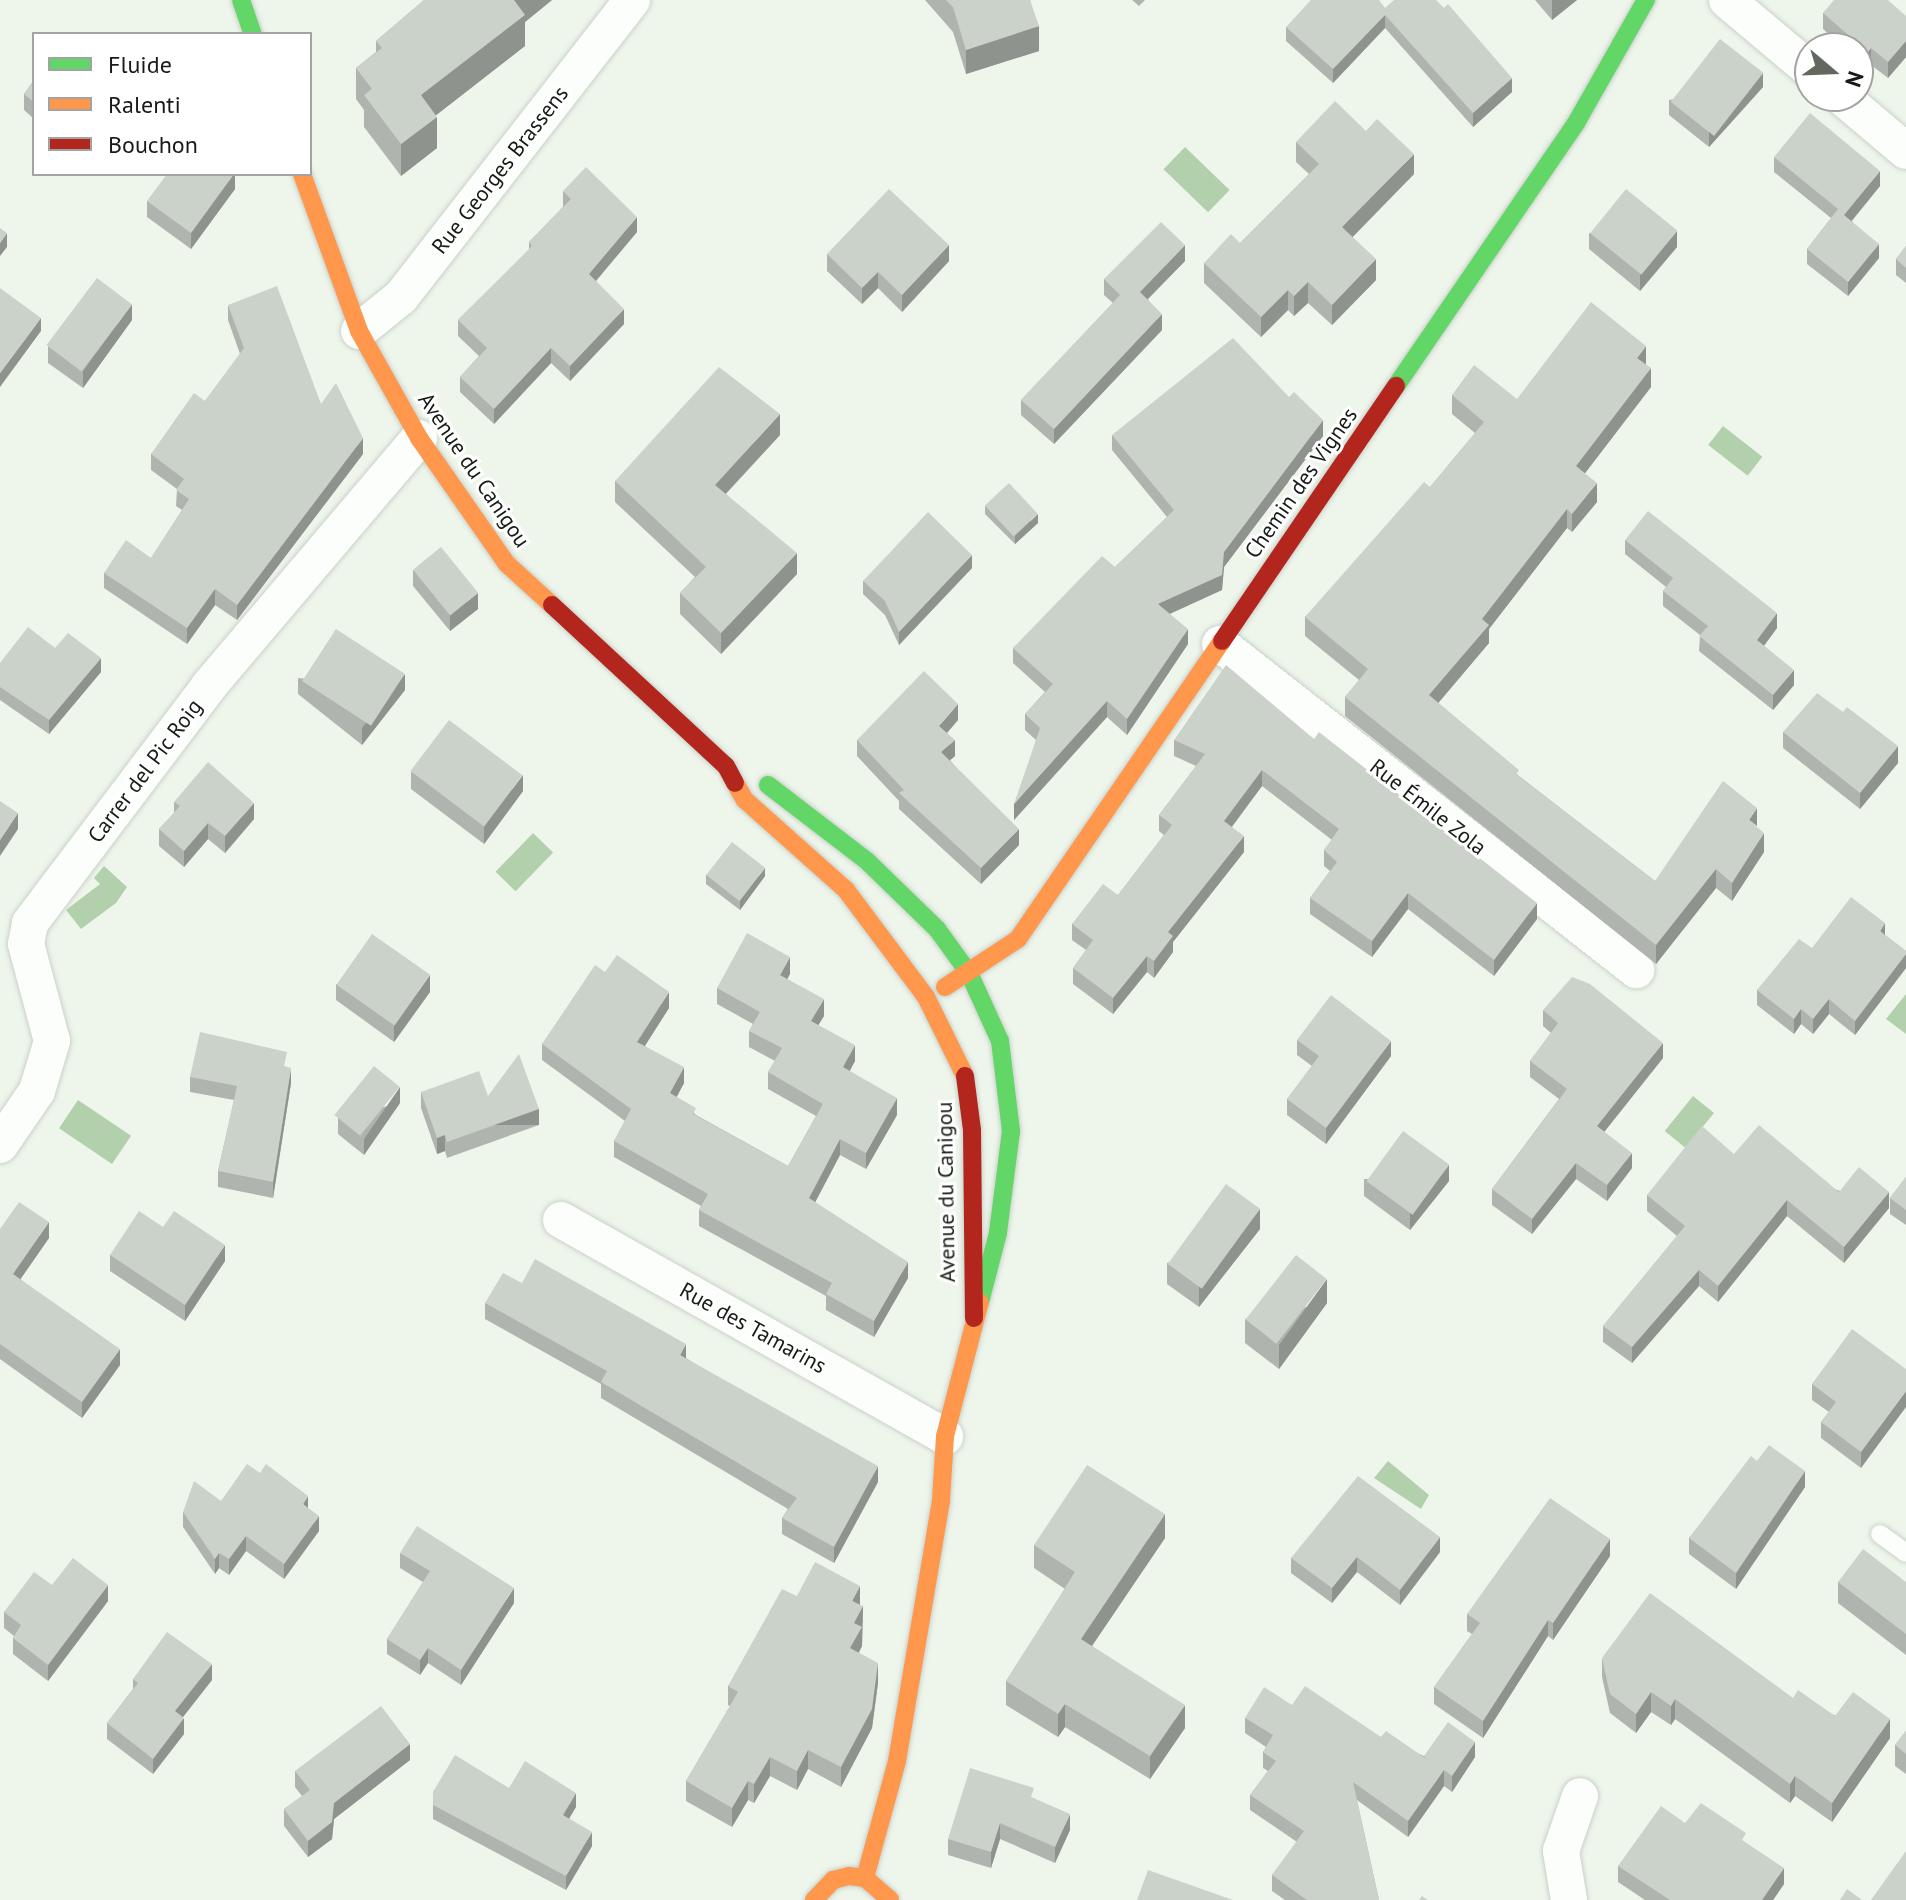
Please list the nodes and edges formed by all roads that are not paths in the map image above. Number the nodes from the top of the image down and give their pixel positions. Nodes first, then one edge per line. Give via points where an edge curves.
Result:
1 (241, 0) edge
2 (632, 0) edge
3 (1646, 0) edge
4 (1727, 0) edge
5 (252, 32) edge
6 (1794, 57) edge
7 (1860, 112) edge
8 (1906, 151) edge
9 (303, 176) edge
10 (359, 331) junction
11 (419, 438) junction
12 (1220, 644) junction
13 (726, 766) junction
14 (1636, 970) dead end
15 (969, 973) junction
16 (926, 997) junction
17 (0, 1145) edge
18 (561, 1220) dead end
19 (974, 1318) junction
20 (945, 1436) junction
21 (1880, 1534) dead end
22 (1906, 1553) edge
23 (1580, 1796) dead end
24 (865, 1878) junction
25 (817, 1895) edge
26 (793, 1900) edge
27 (890, 1900) edge
28 (1569, 1900) edge

1 - 5 main road
2 - 10 street, Rue Georges Brassens via 401,297
3 - 12 main road, Chemin des Vignes via 1576,123
4 - 6 street
7 - 8 street
9 - 10 main road, Avenue du Canigou
10 - 11 main road, Avenue du Canigou
11 - 13 main road, Avenue du Canigou via 507,564
11 - 17 street, Carrer del Pic Roig via 209,686 30,923 26,944 52,1041 37,1091
12 - 14 street, Rue Émile Zola
12 - 15 main road, Chemin des Vignes via 1018,939
13 - 15 main road, Avenue du Canigou via 761,780 867,861 937,929
13 - 16 main road, Avenue du Canigou via 745,800 846,890
15 - 16 main road, Chemin des Vignes
15 - 19 main road, Avenue du Canigou via 1000,1041 1011,1131 998,1233
16 - 19 main road, Avenue du Canigou via 966,1077 972,1130
18 - 20 street, Rue des Tamarins
19 - 20 main road, Avenue du Canigou
20 - 24 main road, Avenue du Canigou via 941,1500 897,1761
21 - 22 lane
23 - 28 street via 1561,1851
24 - 25 main road via 849,1876
24 - 27 main road
25 - 26 main road

